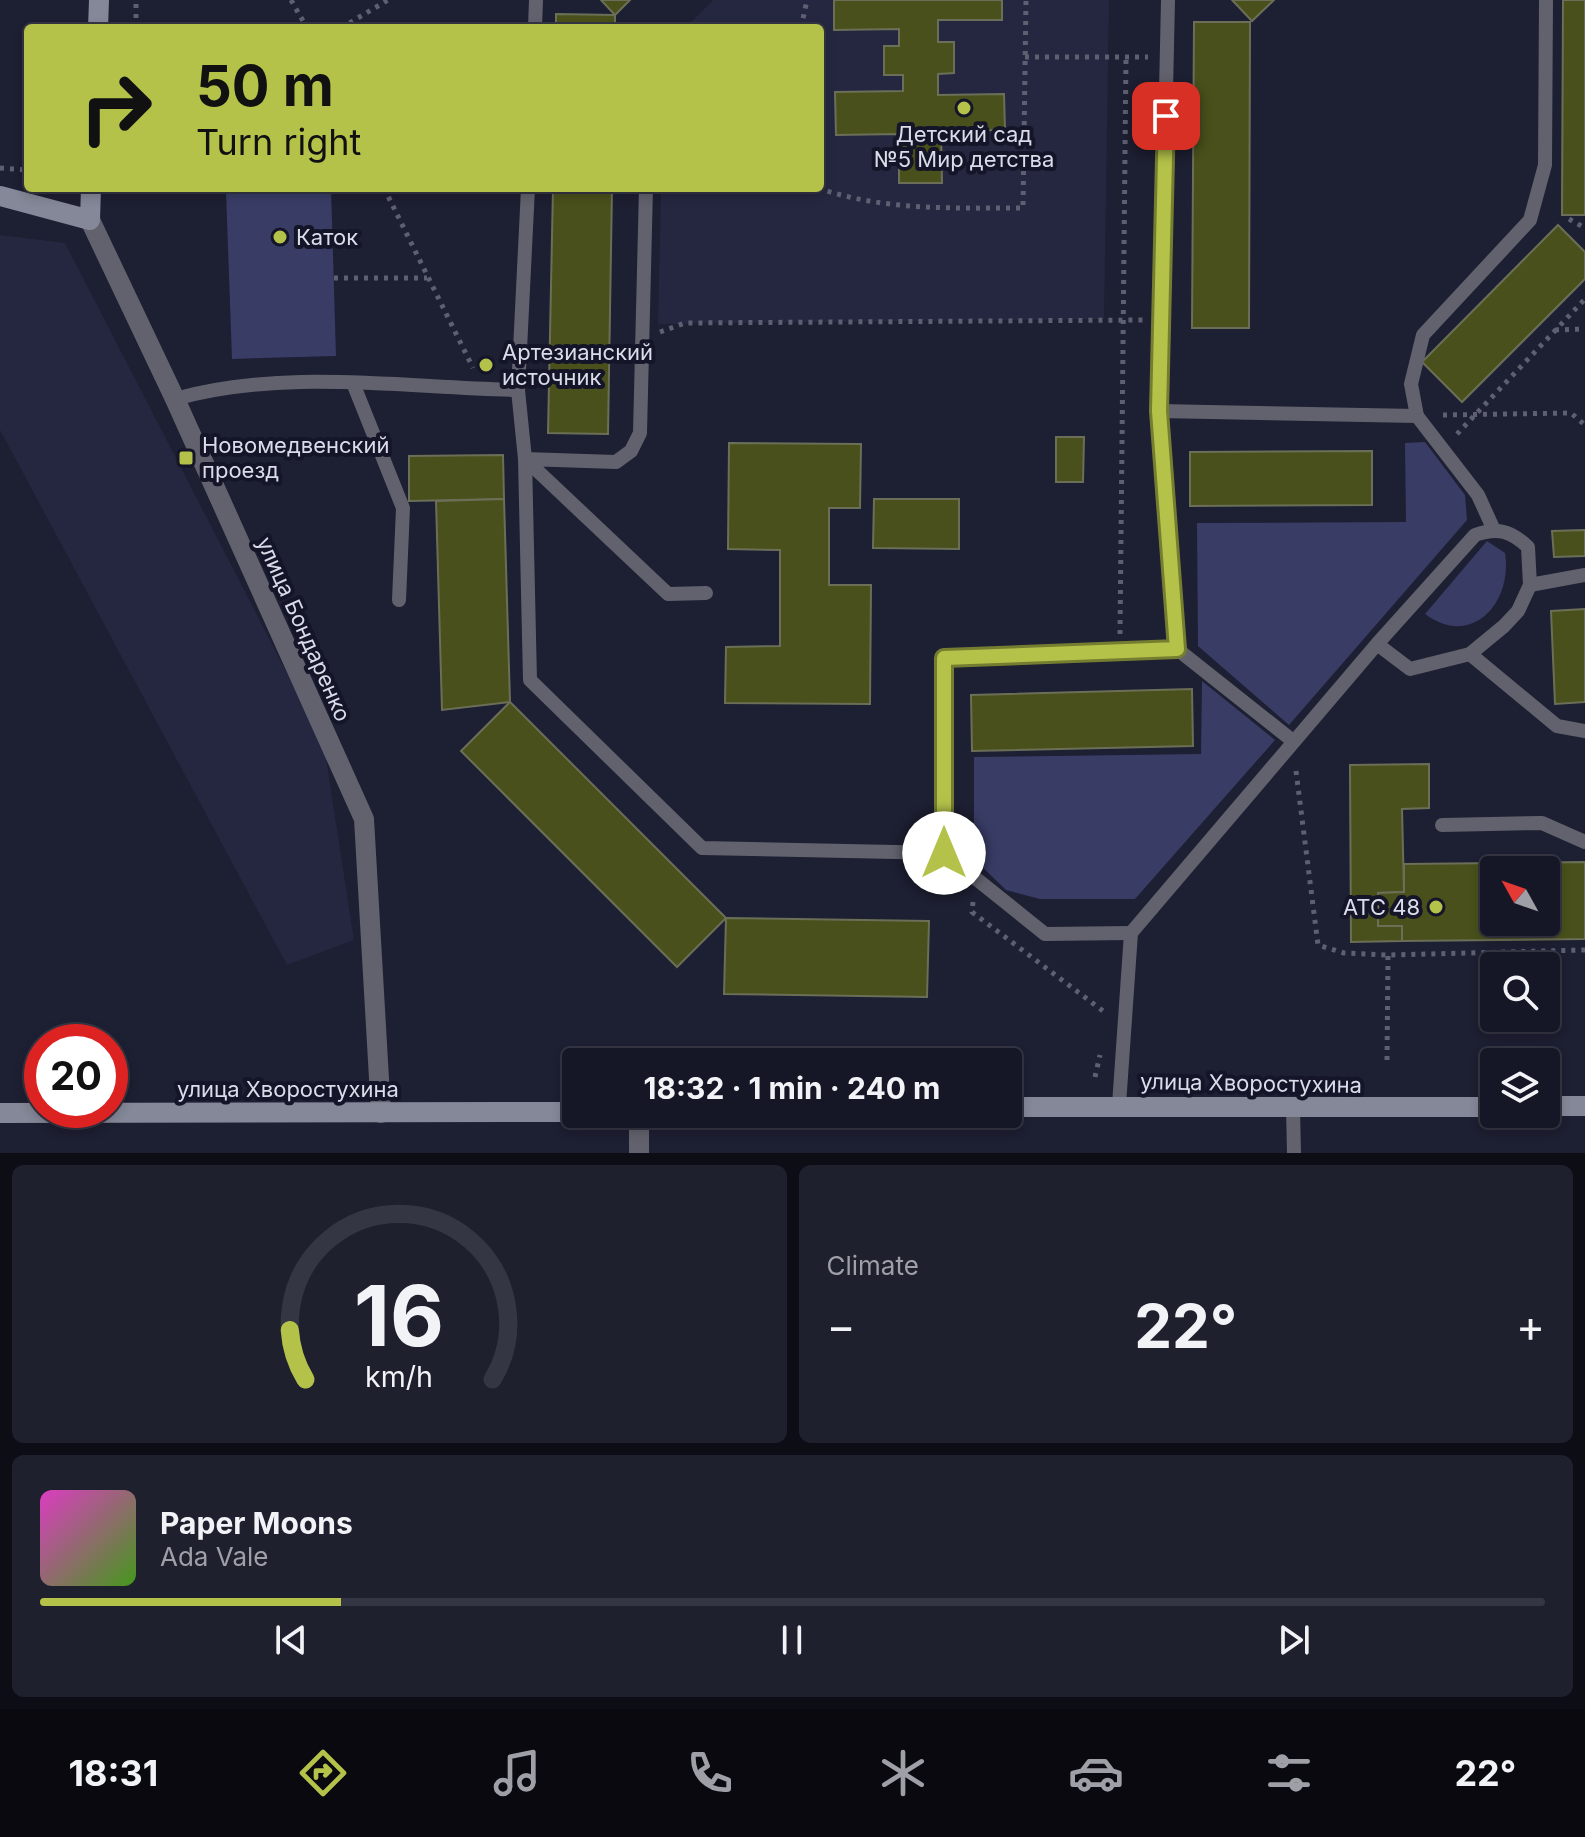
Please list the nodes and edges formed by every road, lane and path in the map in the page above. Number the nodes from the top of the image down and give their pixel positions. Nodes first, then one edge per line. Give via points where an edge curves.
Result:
1 (99, 0) edge
2 (136, 0) edge
3 (291, 0) edge
4 (388, 0) edge
5 (536, 0) edge
6 (807, 0) edge
7 (1026, 0) edge
8 (1168, 0) edge
9 (1546, 0) edge
10 (98, 24) edge
11 (136, 24) edge
12 (305, 24) edge
13 (348, 24) edge
14 (535, 24) edge
15 (802, 24) edge
16 (1025, 57) junction
17 (1126, 57) junction
18 (1167, 57) junction
19 (0, 168) edge
20 (24, 170) edge
21 (824, 190) edge
22 (91, 192) edge
23 (386, 192) edge
24 (528, 192) edge
25 (646, 192) edge
26 (0, 196) edge
27 (1569, 219) dead end
28 (90, 220) junction
29 (1585, 228) edge
30 (334, 278) dead end
31 (427, 278) junction
32 (1585, 299) edge
33 (1125, 320) junction
34 (1161, 320) junction
35 (1585, 329) edge
36 (1555, 330) junction
37 (643, 338) junction
38 (353, 383) junction
39 (485, 390) junction
40 (518, 390) junction
41 (175, 399) junction
42 (1159, 411) junction
43 (1476, 413) junction
44 (1417, 416) junction
45 (1585, 425) edge
46 (1442, 450) junction
47 (525, 459) junction
48 (1493, 528) junction
49 (1585, 575) edge
50 (1530, 585) junction
51 (706, 593) dead end
52 (399, 600) dead end
53 (1377, 644) junction
54 (1177, 649) junction
55 (1120, 651) junction
56 (1470, 654) junction
57 (1585, 731) edge
58 (1293, 741) junction
59 (1442, 825) dead end
60 (1585, 842) edge
61 (944, 853) junction
62 (973, 875) junction
63 (1131, 933) junction
64 (1585, 950) edge
65 (1388, 955) junction
66 (1105, 1029) dead end
67 (1104, 1045) dead end
68 (1387, 1060) dead end
69 (1095, 1077) dead end
70 (1119, 1105) junction
71 (1560, 1106) edge
72 (1585, 1106) edge
73 (1022, 1107) edge
74 (1480, 1107) edge
75 (1293, 1109) junction
76 (562, 1112) edge
77 (0, 1113) edge
78 (381, 1113) junction
79 (639, 1128) edge
80 (639, 1153) edge
81 (1294, 1153) edge

1 - 10 street
2 - 11 path
3 - 12 path
4 - 13 path
5 - 14 lane
6 - 15 path
7 - 16 path
8 - 18 lane
9 - 44 lane via 1545,165 1530,220 1423,335 1411,384
16 - 17 path
16 - 21 path via 1023,208 908,208
17 - 18 path
17 - 33 path
18 - 34 lane
19 - 20 path
22 - 28 street, улица Бондаренко
23 - 31 path
24 - 40 lane
25 - 37 lane
26 - 28 street
27 - 29 path
28 - 41 street, улица Бондаренко
30 - 31 path
31 - 39 path
32 - 36 path
33 - 34 path
33 - 37 path via 685,323
33 - 55 path
34 - 42 lane
35 - 36 path
36 - 43 path
37 - 47 lane via 640,433 631,451 616,462
38 - 39 lane
38 - 41 lane via 219,387
38 - 52 lane via 403,508
39 - 40 lane
40 - 47 lane
41 - 78 street, улица Бондаренко via 364,819
42 - 44 lane
42 - 54 lane
43 - 44 path
43 - 45 path via 1571,413
43 - 46 path
44 - 46 lane
46 - 48 lane via 1478,495
47 - 51 lane via 668,594
47 - 61 lane via 530,680 702,848
48 - 50 lane via 1515,535 1528,547
48 - 53 lane via 1475,535
49 - 50 lane
50 - 56 lane via 1518,611
53 - 56 lane via 1410,669
53 - 58 lane
54 - 55 lane
54 - 58 lane
55 - 61 lane via 944,658
56 - 57 lane via 1557,726
58 - 63 lane
58 - 65 path via 1318,945 1344,953
59 - 60 lane via 1542,823
61 - 62 lane
62 - 63 lane via 1045,934
62 - 66 path via 972,912 1107,1013
63 - 70 lane
64 - 65 path
65 - 68 path
67 - 69 path
70 - 73 street, улица Хворостухина
70 - 75 street, улица Хворостухина
71 - 72 street
74 - 75 street, улица Хворостухина
75 - 81 lane
76 - 78 street, улица Хворостухина
77 - 78 street, улица Хворостухина
79 - 80 street

